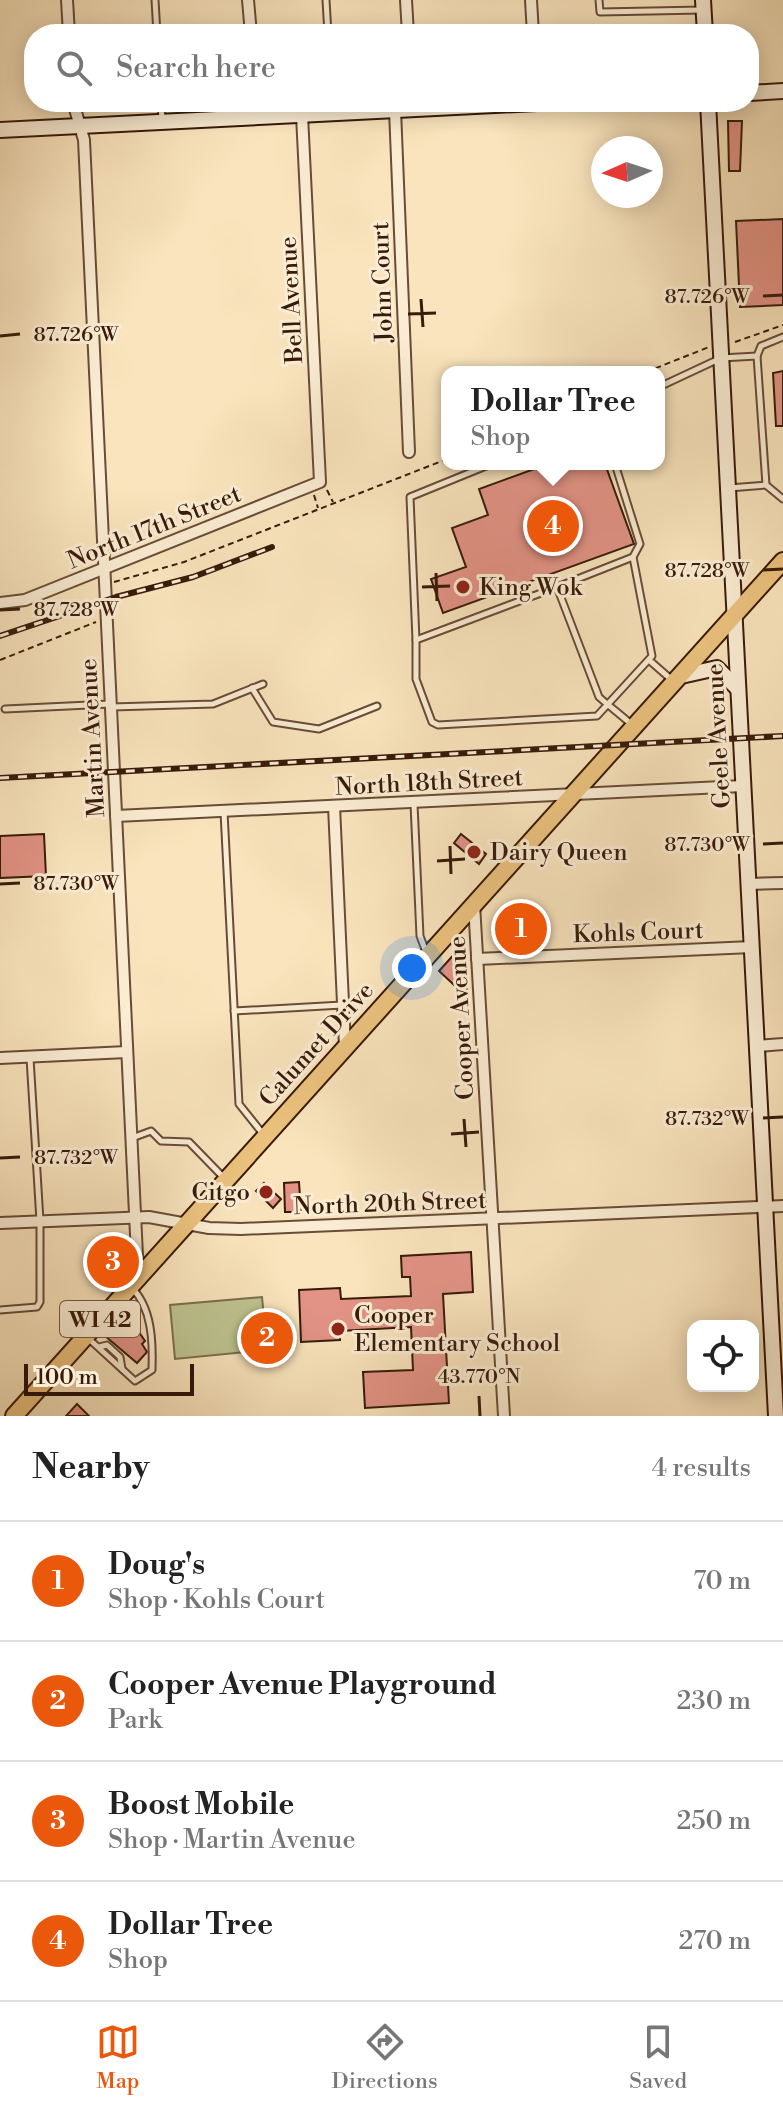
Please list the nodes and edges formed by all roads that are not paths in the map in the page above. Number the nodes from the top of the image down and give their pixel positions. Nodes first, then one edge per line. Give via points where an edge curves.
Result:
1 (67, 0) edge
2 (155, 0) edge
3 (248, 0) edge
4 (326, 0) edge
5 (406, 0) edge
6 (531, 0) edge
7 (599, 0) edge
8 (703, 5) edge
9 (68, 24) edge
10 (156, 24) edge
11 (250, 24) edge
12 (327, 24) edge
13 (407, 24) edge
14 (532, 24) edge
15 (783, 91) edge
16 (759, 92) edge
17 (75, 112) edge
18 (162, 112) edge
19 (256, 112) edge
20 (315, 112) edge
21 (395, 112) edge
22 (709, 112) edge
23 (302, 115) junction
24 (256, 118) junction
25 (162, 122) junction
26 (78, 126) junction
27 (0, 130) edge
28 (783, 337) edge
29 (757, 356) junction
30 (721, 358) junction
31 (665, 384) edge
32 (409, 452) road end
33 (476, 470) edge
34 (617, 470) edge
35 (316, 484) joint
36 (766, 485) junction
37 (727, 488) junction
38 (783, 499) edge
39 (633, 557) junction
40 (783, 561) edge
41 (104, 569) junction
42 (557, 587) junction
43 (0, 603) edge
44 (733, 617) junction
45 (416, 640) junction
46 (649, 660) junction
47 (678, 679) junction
48 (263, 684) dead end
49 (252, 688) junction
50 (738, 689) junction
51 (609, 705) junction
52 (111, 706) junction
53 (377, 706) dead end
54 (5, 709) dead end
55 (635, 727) junction
56 (743, 786) junction
57 (572, 795) junction
58 (414, 803) junction
59 (334, 806) junction
60 (224, 811) junction
61 (116, 816) junction
62 (783, 883) edge
63 (748, 884) junction
64 (474, 904) junction
65 (752, 947) junction
66 (427, 956) junction
67 (477, 959) junction
68 (343, 1005) junction
69 (234, 1011) junction
70 (783, 1044) edge
71 (757, 1046) junction
72 (345, 1047) junction
73 (127, 1052) junction
74 (30, 1057) junction
75 (0, 1058) edge
76 (265, 1136) junction
77 (132, 1138) junction
78 (226, 1179) junction
79 (783, 1206) edge
80 (765, 1207) junction
81 (135, 1217) junction
82 (493, 1218) junction
83 (40, 1221) junction
84 (0, 1223) edge
85 (187, 1223) junction
86 (134, 1282) junction
87 (776, 1290) edge
88 (0, 1310) edge
89 (92, 1342) junction
90 (778, 1377) edge
91 (14, 1416) edge
92 (504, 1416) edge
93 (776, 1416) edge

1 - 9 street
2 - 10 lane
3 - 11 street
4 - 12 lane
5 - 13 street
6 - 14 street
7 - 8 lane via 600,12
15 - 16 street
17 - 26 street, Martin Avenue
18 - 25 lane
19 - 24 street
20 - 23 street
21 - 32 street, John Court
22 - 30 street, Geele Avenue
23 - 24 street
23 - 35 street, Bell Avenue
24 - 25 street
25 - 26 street
26 - 27 street
26 - 41 street, Martin Avenue via 84,140
28 - 29 lane via 761,346
29 - 30 lane
29 - 36 lane
30 - 31 lane
30 - 37 street, Geele Avenue
33 - 45 lane via 410,497
34 - 39 lane via 640,544
35 - 41 street, North 17th Street
36 - 37 lane
36 - 38 lane
37 - 44 street, Geele Avenue
39 - 42 lane
39 - 46 lane
40 - 44 main road, Calumet Drive / WI 42
41 - 43 street, North 17th Street via 25,600
41 - 52 street, Martin Avenue
42 - 45 lane
42 - 51 lane via 599,697
44 - 47 main road, Calumet Drive / WI 42
44 - 50 street, Geele Avenue
45 - 51 lane via 416,679 435,725 597,716
46 - 47 lane
46 - 51 lane
47 - 50 street via 718,669
47 - 55 main road, Calumet Drive / WI 42
48 - 49 lane
49 - 52 lane via 213,704
49 - 53 lane via 273,722 319,729
50 - 56 street, Geele Avenue
51 - 55 lane
52 - 54 lane
52 - 61 street, Martin Avenue
55 - 57 main road, Calumet Drive / WI 42
56 - 57 street, North 18th Street
56 - 63 street, Geele Avenue
57 - 58 street, North 18th Street
57 - 64 main road, Calumet Drive / WI 42
58 - 59 street, North 18th Street
58 - 66 lane via 420,936
59 - 60 street, North 18th Street
59 - 68 street
60 - 61 street, North 18th Street
60 - 69 lane
61 - 73 street, Martin Avenue
62 - 63 street
63 - 65 street, Geele Avenue
64 - 66 main road, Calumet Drive / WI 42
64 - 67 street, Cooper Avenue
65 - 67 street, Kohls Court
65 - 71 street, Geele Avenue
66 - 72 main road, Calumet Drive / WI 42
67 - 82 street, Cooper Avenue
68 - 69 lane
68 - 72 street
69 - 76 lane via 239,1104
70 - 71 street
71 - 80 street, Geele Avenue
72 - 76 main road, Calumet Drive / WI 42
73 - 74 street
73 - 77 street, Martin Avenue
74 - 75 street
74 - 83 lane
76 - 78 main road, Calumet Drive / WI 42
77 - 78 lane via 151,1131 161,1141 189,1142
77 - 81 street, Martin Avenue
78 - 85 main road, Calumet Drive / WI 42
79 - 80 street, North 20th Street
80 - 82 street, North 20th Street
80 - 87 street, Geele Avenue
81 - 83 street, North 20th Street
81 - 85 street, North 20th Street
81 - 86 street, Martin Avenue
82 - 85 street, North 20th Street via 241,1229
82 - 92 street, Cooper Avenue
83 - 84 street, North 20th Street
83 - 88 lane via 40,1302 37,1307
85 - 86 main road, Calumet Drive / WI 42
86 - 89 main road, Calumet Drive / WI 42
86 - 89 lane via 144,1302 152,1370 135,1381
87 - 90 street, Geele Avenue
89 - 91 main road, Calumet Drive / WI 42
90 - 93 street, Geele Avenue

